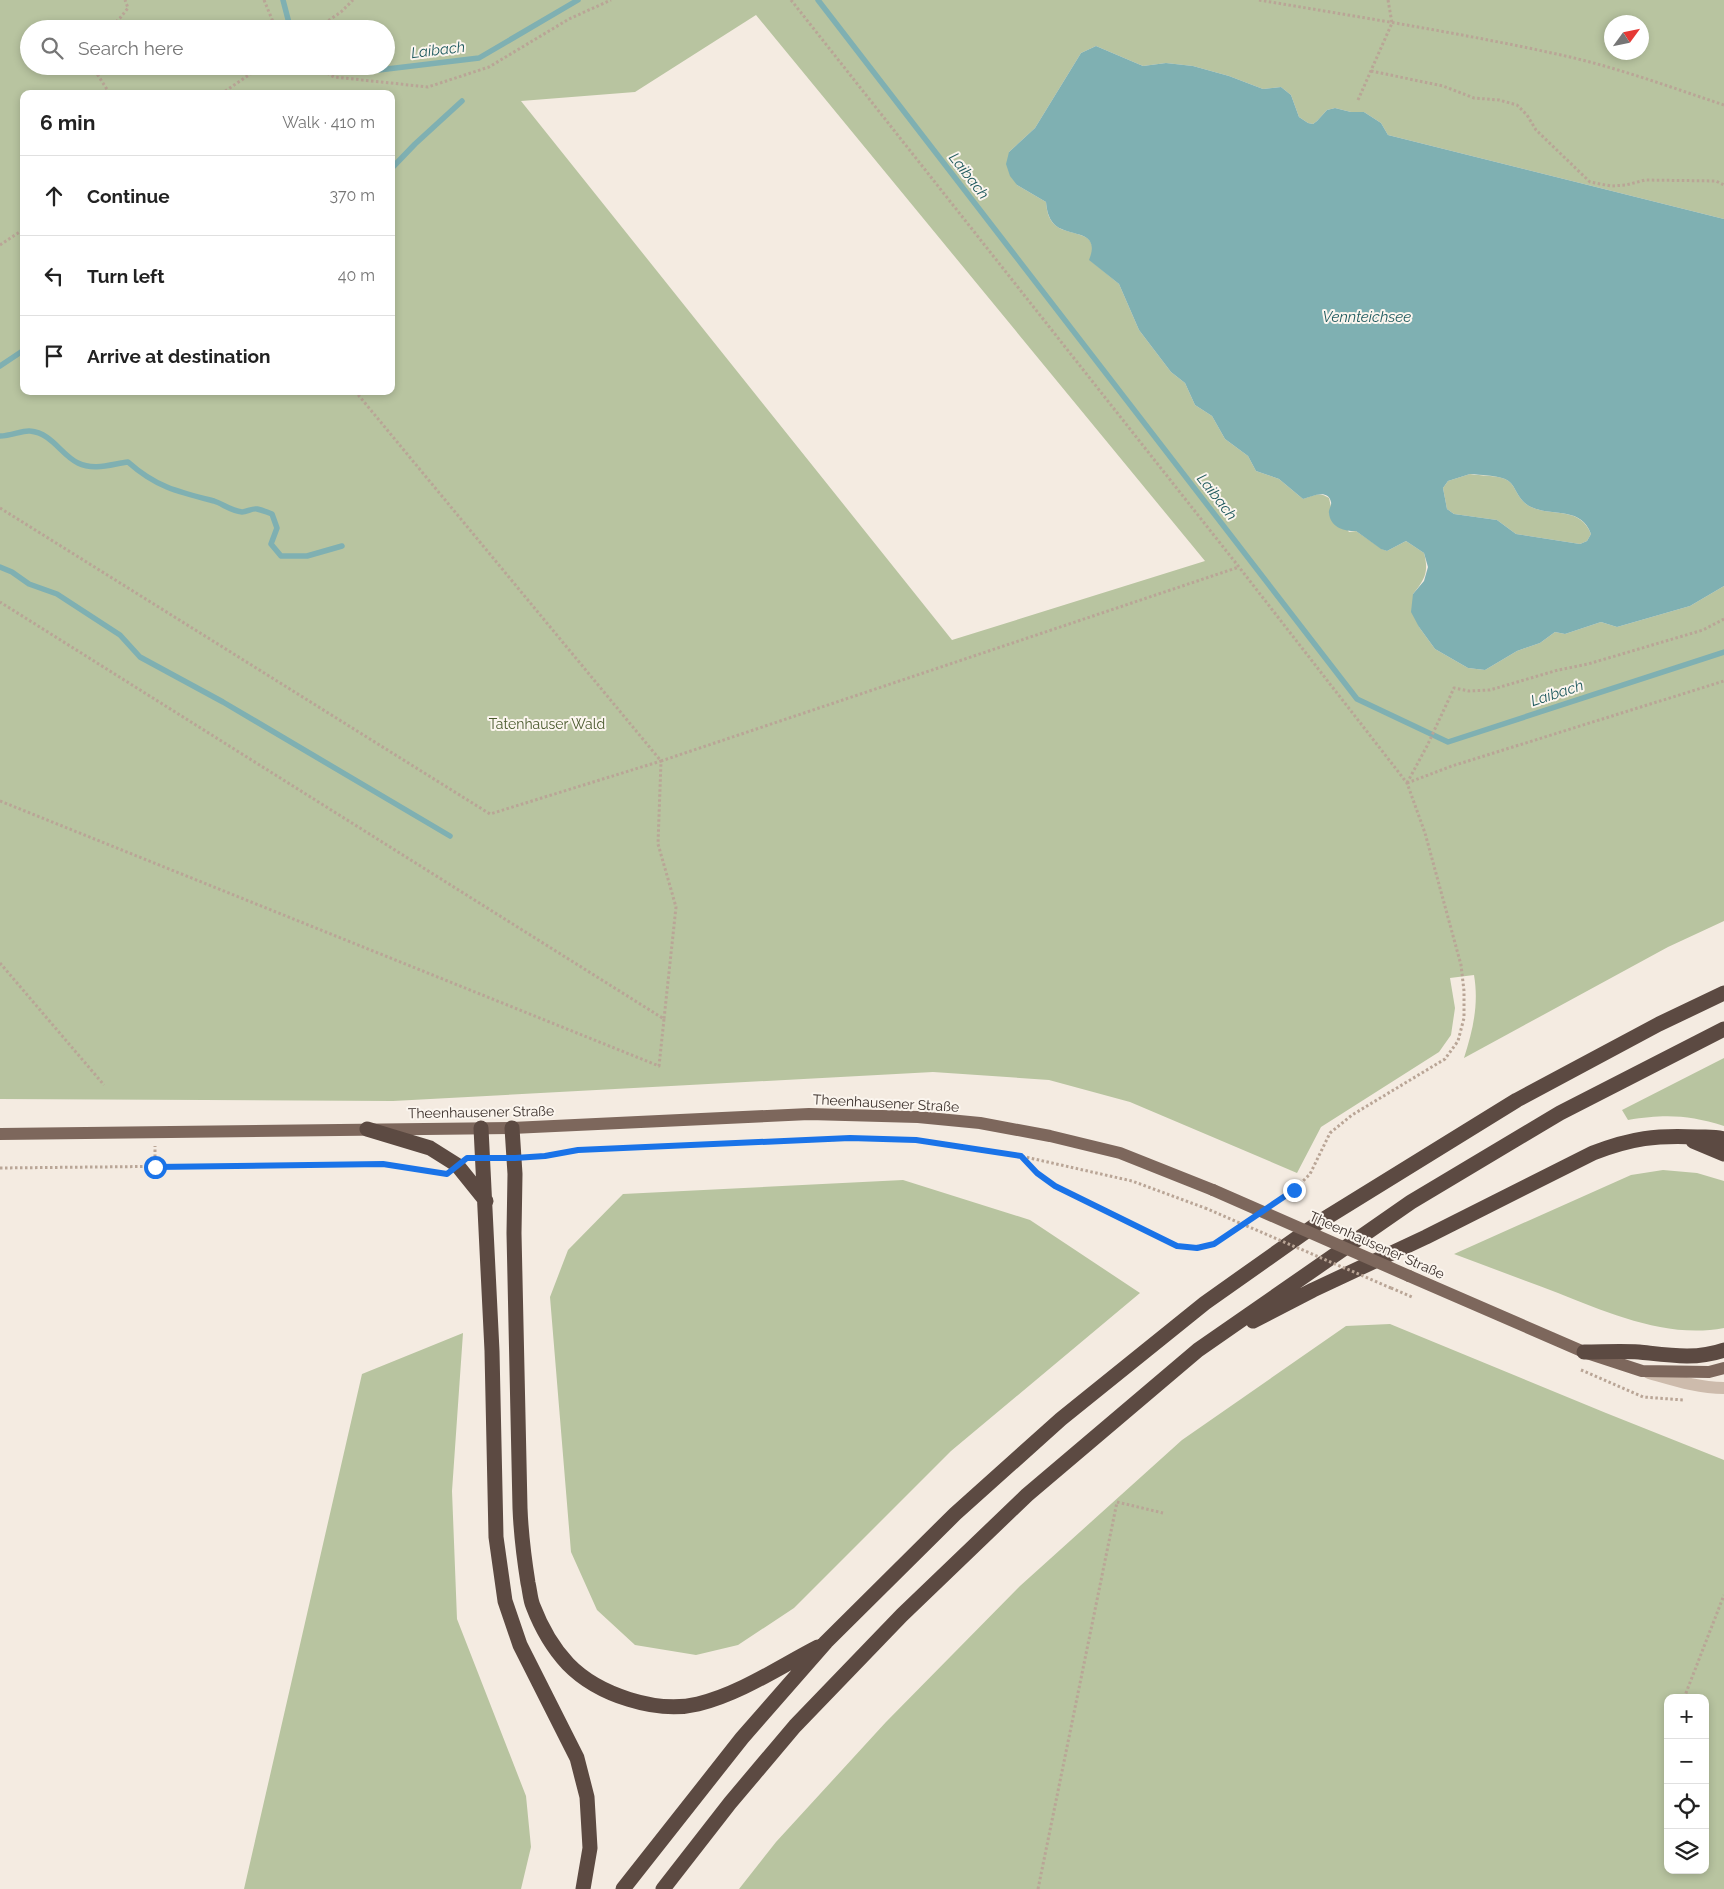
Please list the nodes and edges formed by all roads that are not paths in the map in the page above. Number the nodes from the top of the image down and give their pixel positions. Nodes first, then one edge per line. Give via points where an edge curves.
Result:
1 (1724, 993) edge
2 (1724, 1028) edge
3 (481, 1128) junction
4 (512, 1128) junction
5 (367, 1130) junction
6 (0, 1134) edge
7 (1682, 1136) junction
8 (1724, 1139) edge
9 (1724, 1154) edge
10 (486, 1201) junction
11 (1198, 1350) junction
12 (1724, 1350) edge
13 (1584, 1352) junction
14 (1724, 1368) edge
15 (1642, 1371) junction
16 (1724, 1388) edge
17 (826, 1642) junction
18 (583, 1889) edge
19 (623, 1889) edge
20 (663, 1889) edge

1 - 17 highway via 1517,1100 1321,1221 1205,1303 1061,1419 955,1514
2 - 11 highway via 1560,1113 1411,1202
3 - 4 main road, Theenhausener Straße
3 - 5 main road, Theenhausener Straße
3 - 10 highway
4 - 13 main road, Theenhausener Straße, bridge via 809,1114 980,1123 1067,1140 1120,1154 1213,1190
4 - 17 highway via 523,1552 532,1605 550,1642 569,1665 594,1683 622,1697 658,1707 697,1705 732,1693
5 - 6 main road, Theenhausener Straße
5 - 10 highway via 430,1148 457,1165
7 - 8 highway
7 - 9 highway
7 - 11 highway via 1650,1136 1593,1153
10 - 18 highway via 497,1546 505,1601 520,1645 577,1758 586,1797 590,1848
11 - 20 highway via 1027,1495 902,1615 795,1726
12 - 13 highway via 1674,1357 1638,1352
13 - 15 main road, Theenhausener Straße
14 - 15 main road, Theenhausener Straße via 1709,1372
15 - 16 street via 1690,1385
17 - 19 highway via 742,1738

